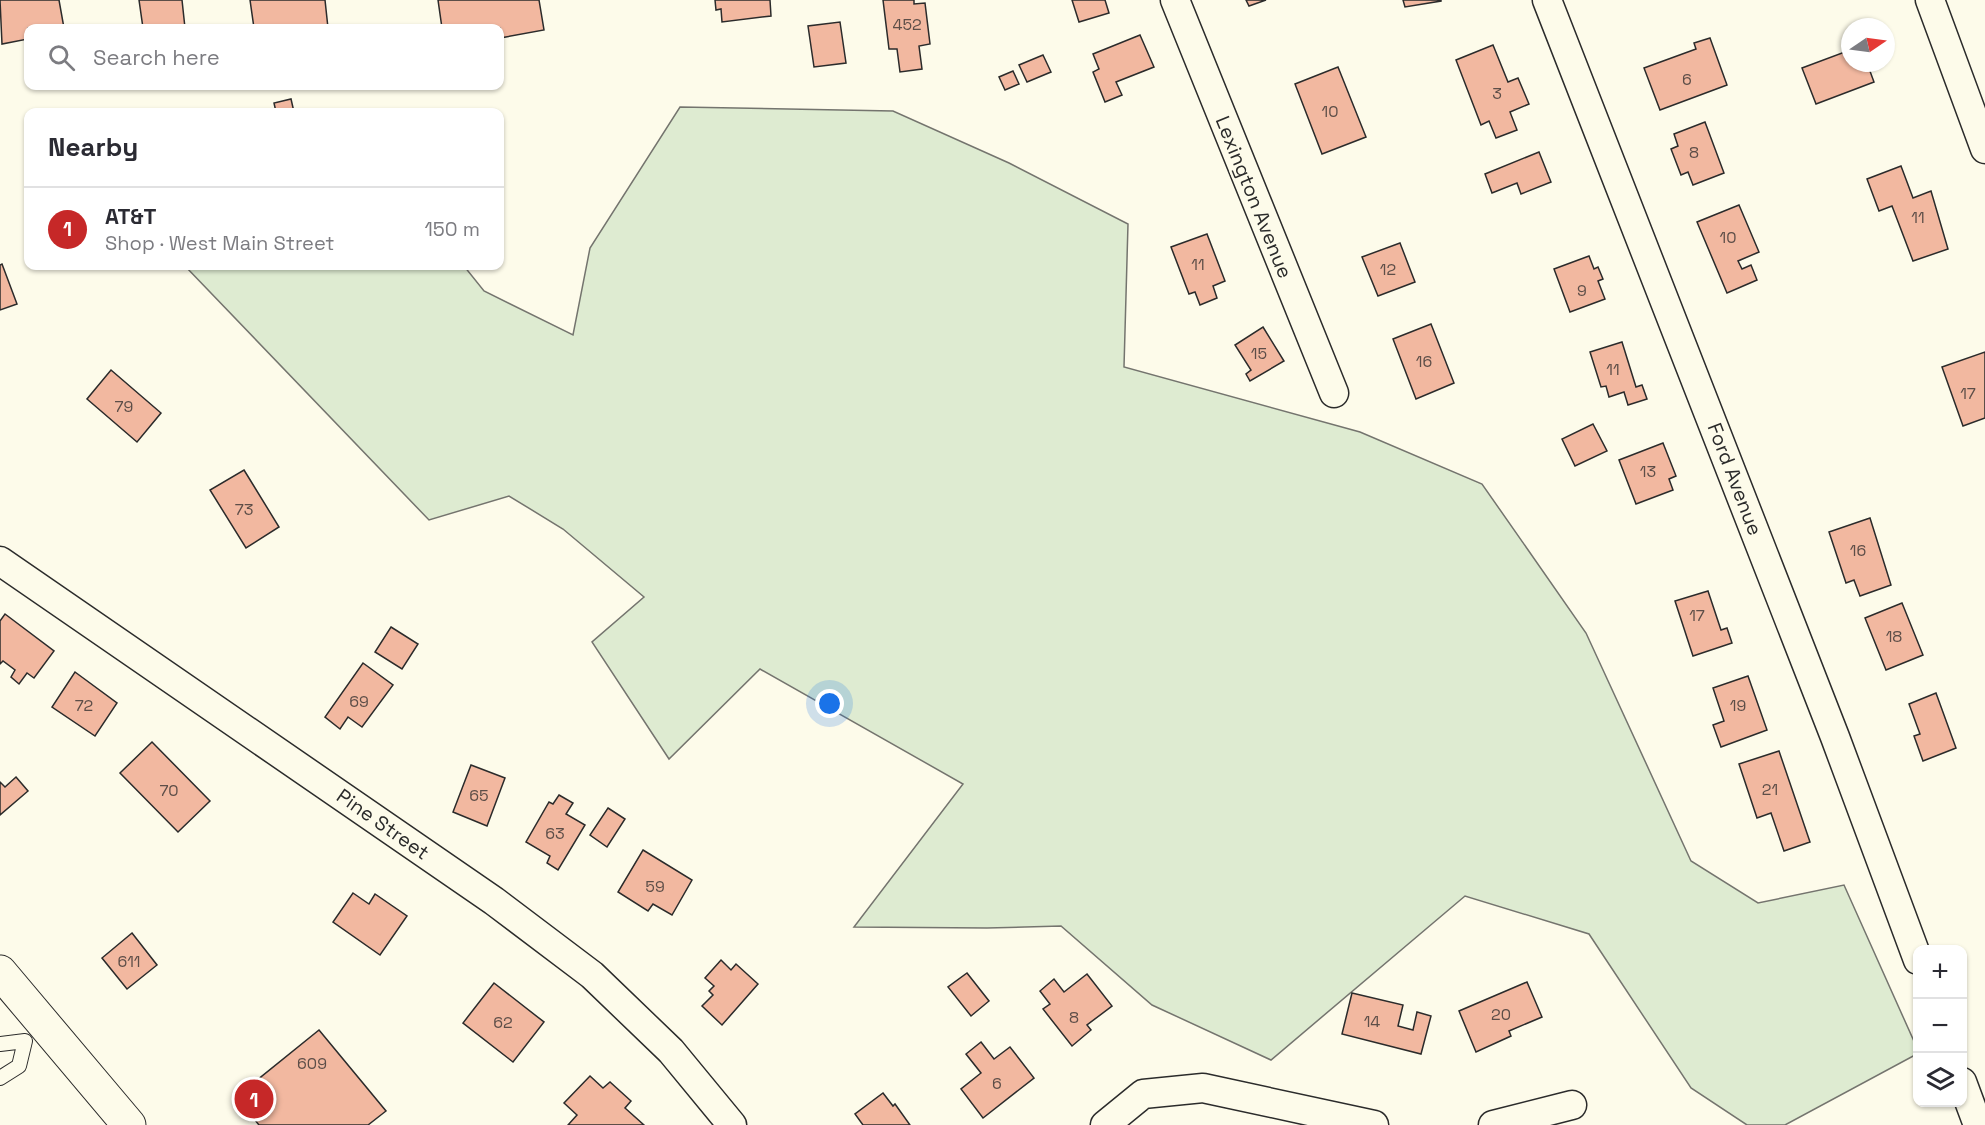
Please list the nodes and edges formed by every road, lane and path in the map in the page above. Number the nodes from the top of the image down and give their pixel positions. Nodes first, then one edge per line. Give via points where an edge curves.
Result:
1 (1175, 0) edge
2 (1547, 0) edge
3 (1930, 0) edge
4 (1985, 149) edge
5 (1334, 393) dead end
6 (0, 561) edge
7 (1913, 949) edge
8 (0, 972) edge
9 (0, 1044) edge
10 (0, 1078) edge
11 (1967, 1095) edge
12 (1572, 1105) dead end
13 (129, 1125) edge
14 (732, 1125) edge
15 (1105, 1125) edge
16 (1374, 1125) edge
17 (1493, 1125) edge
18 (1978, 1125) edge

1 - 5 street, Lexington Avenue
2 - 7 street, Ford Avenue via 1835,736
3 - 4 street
6 - 14 street, Pine Street via 494,901 592,975 671,1051
8 - 13 main road
9 - 10 lane via 25,1041 19,1066
11 - 18 street
12 - 17 street
15 - 16 street via 1143,1094 1203,1088

